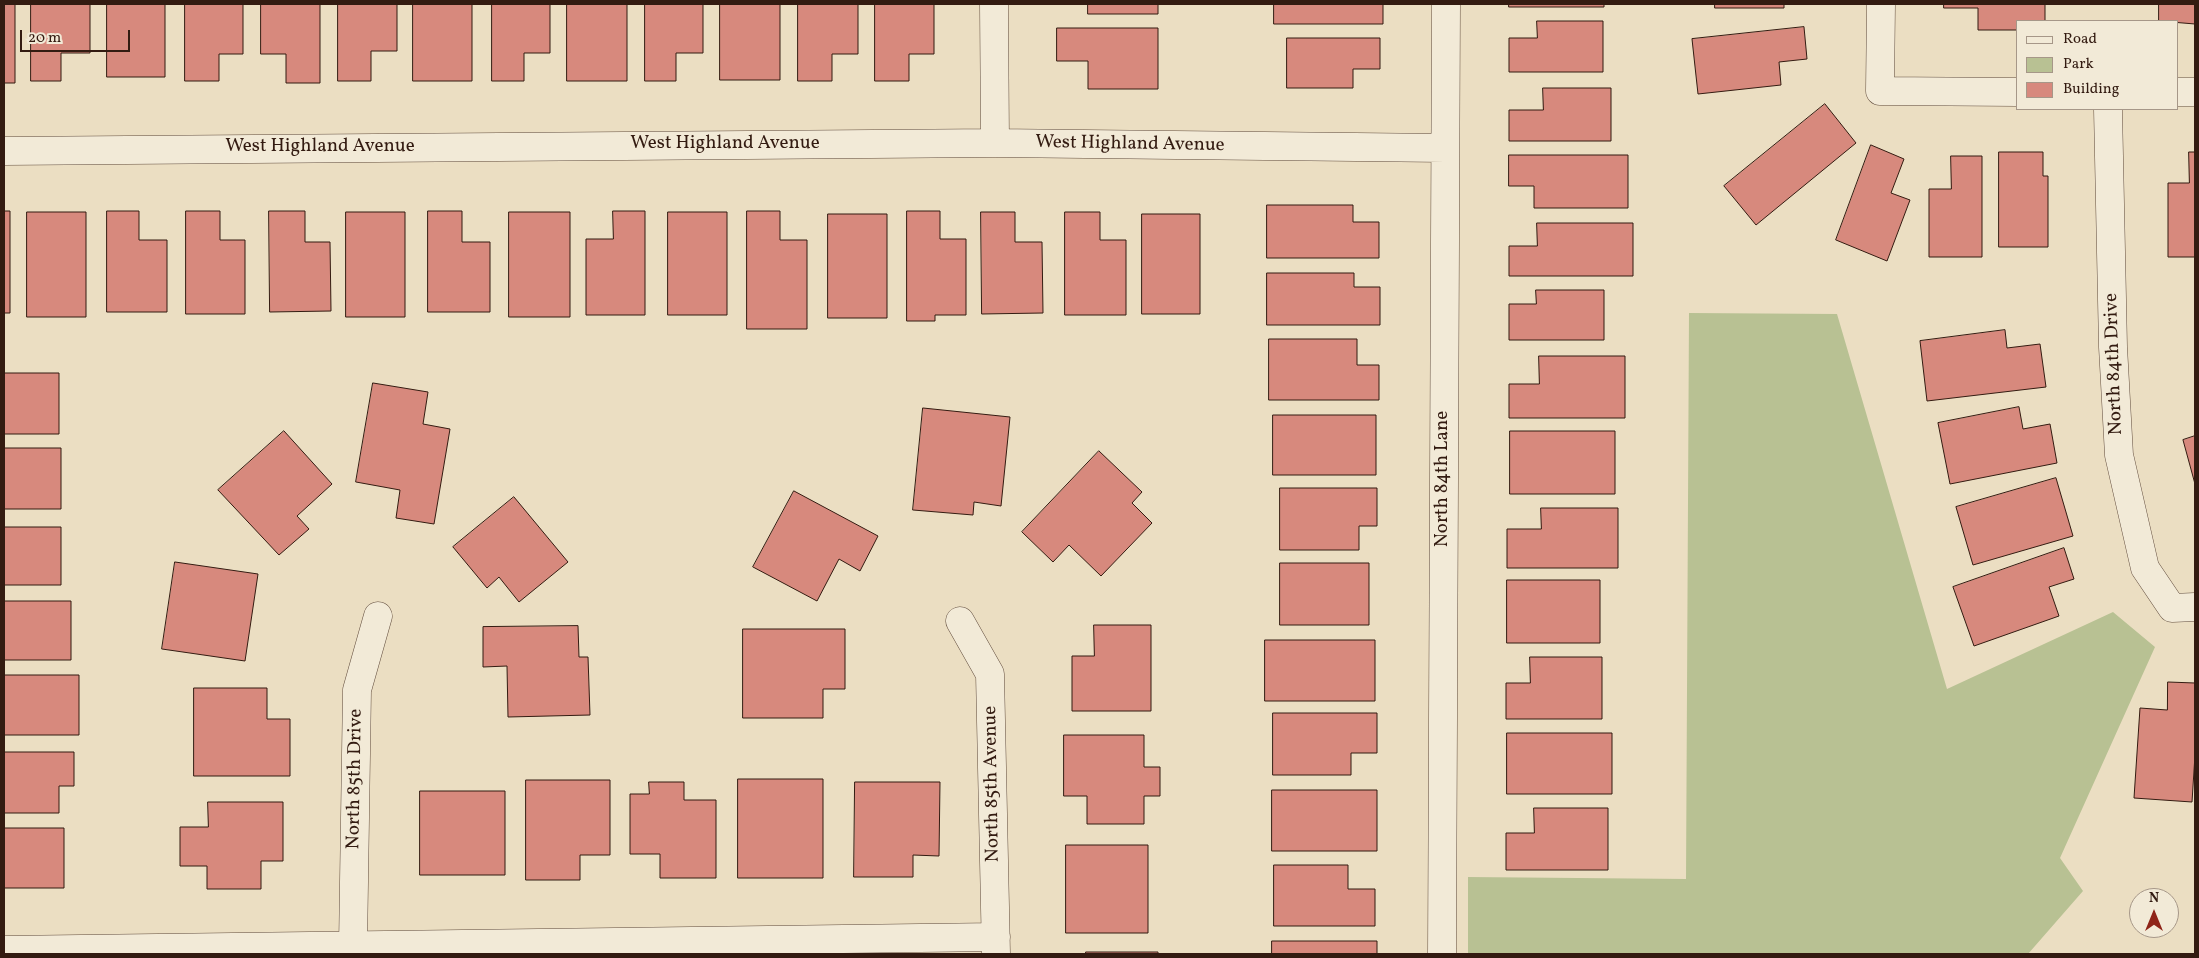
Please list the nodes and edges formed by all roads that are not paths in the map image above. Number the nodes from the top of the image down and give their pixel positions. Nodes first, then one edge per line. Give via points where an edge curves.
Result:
1 (994, 4) edge
2 (1446, 4) edge
3 (1880, 4) edge
4 (2016, 92) edge
5 (2179, 92) edge
6 (2195, 92) edge
7 (2108, 110) edge
8 (995, 143) junction
9 (1446, 148) junction
10 (4, 151) edge
11 (2184, 608) edge
12 (378, 616) dead end
13 (960, 621) dead end
14 (353, 946) junction
15 (996, 946) edge
16 (4, 950) edge
17 (1442, 954) edge

1 - 8 street
2 - 9 street, North 84th Lane
3 - 4 street via 1880,91
5 - 6 street
7 - 11 street, North 84th Drive via 2113,347 2119,455 2145,568
8 - 9 street, West Highland Avenue
8 - 10 street, West Highland Avenue
9 - 17 street, North 84th Lane
12 - 14 street, North 85th Drive via 357,690
13 - 15 street, North 85th Avenue via 990,674
14 - 15 street
14 - 16 street

